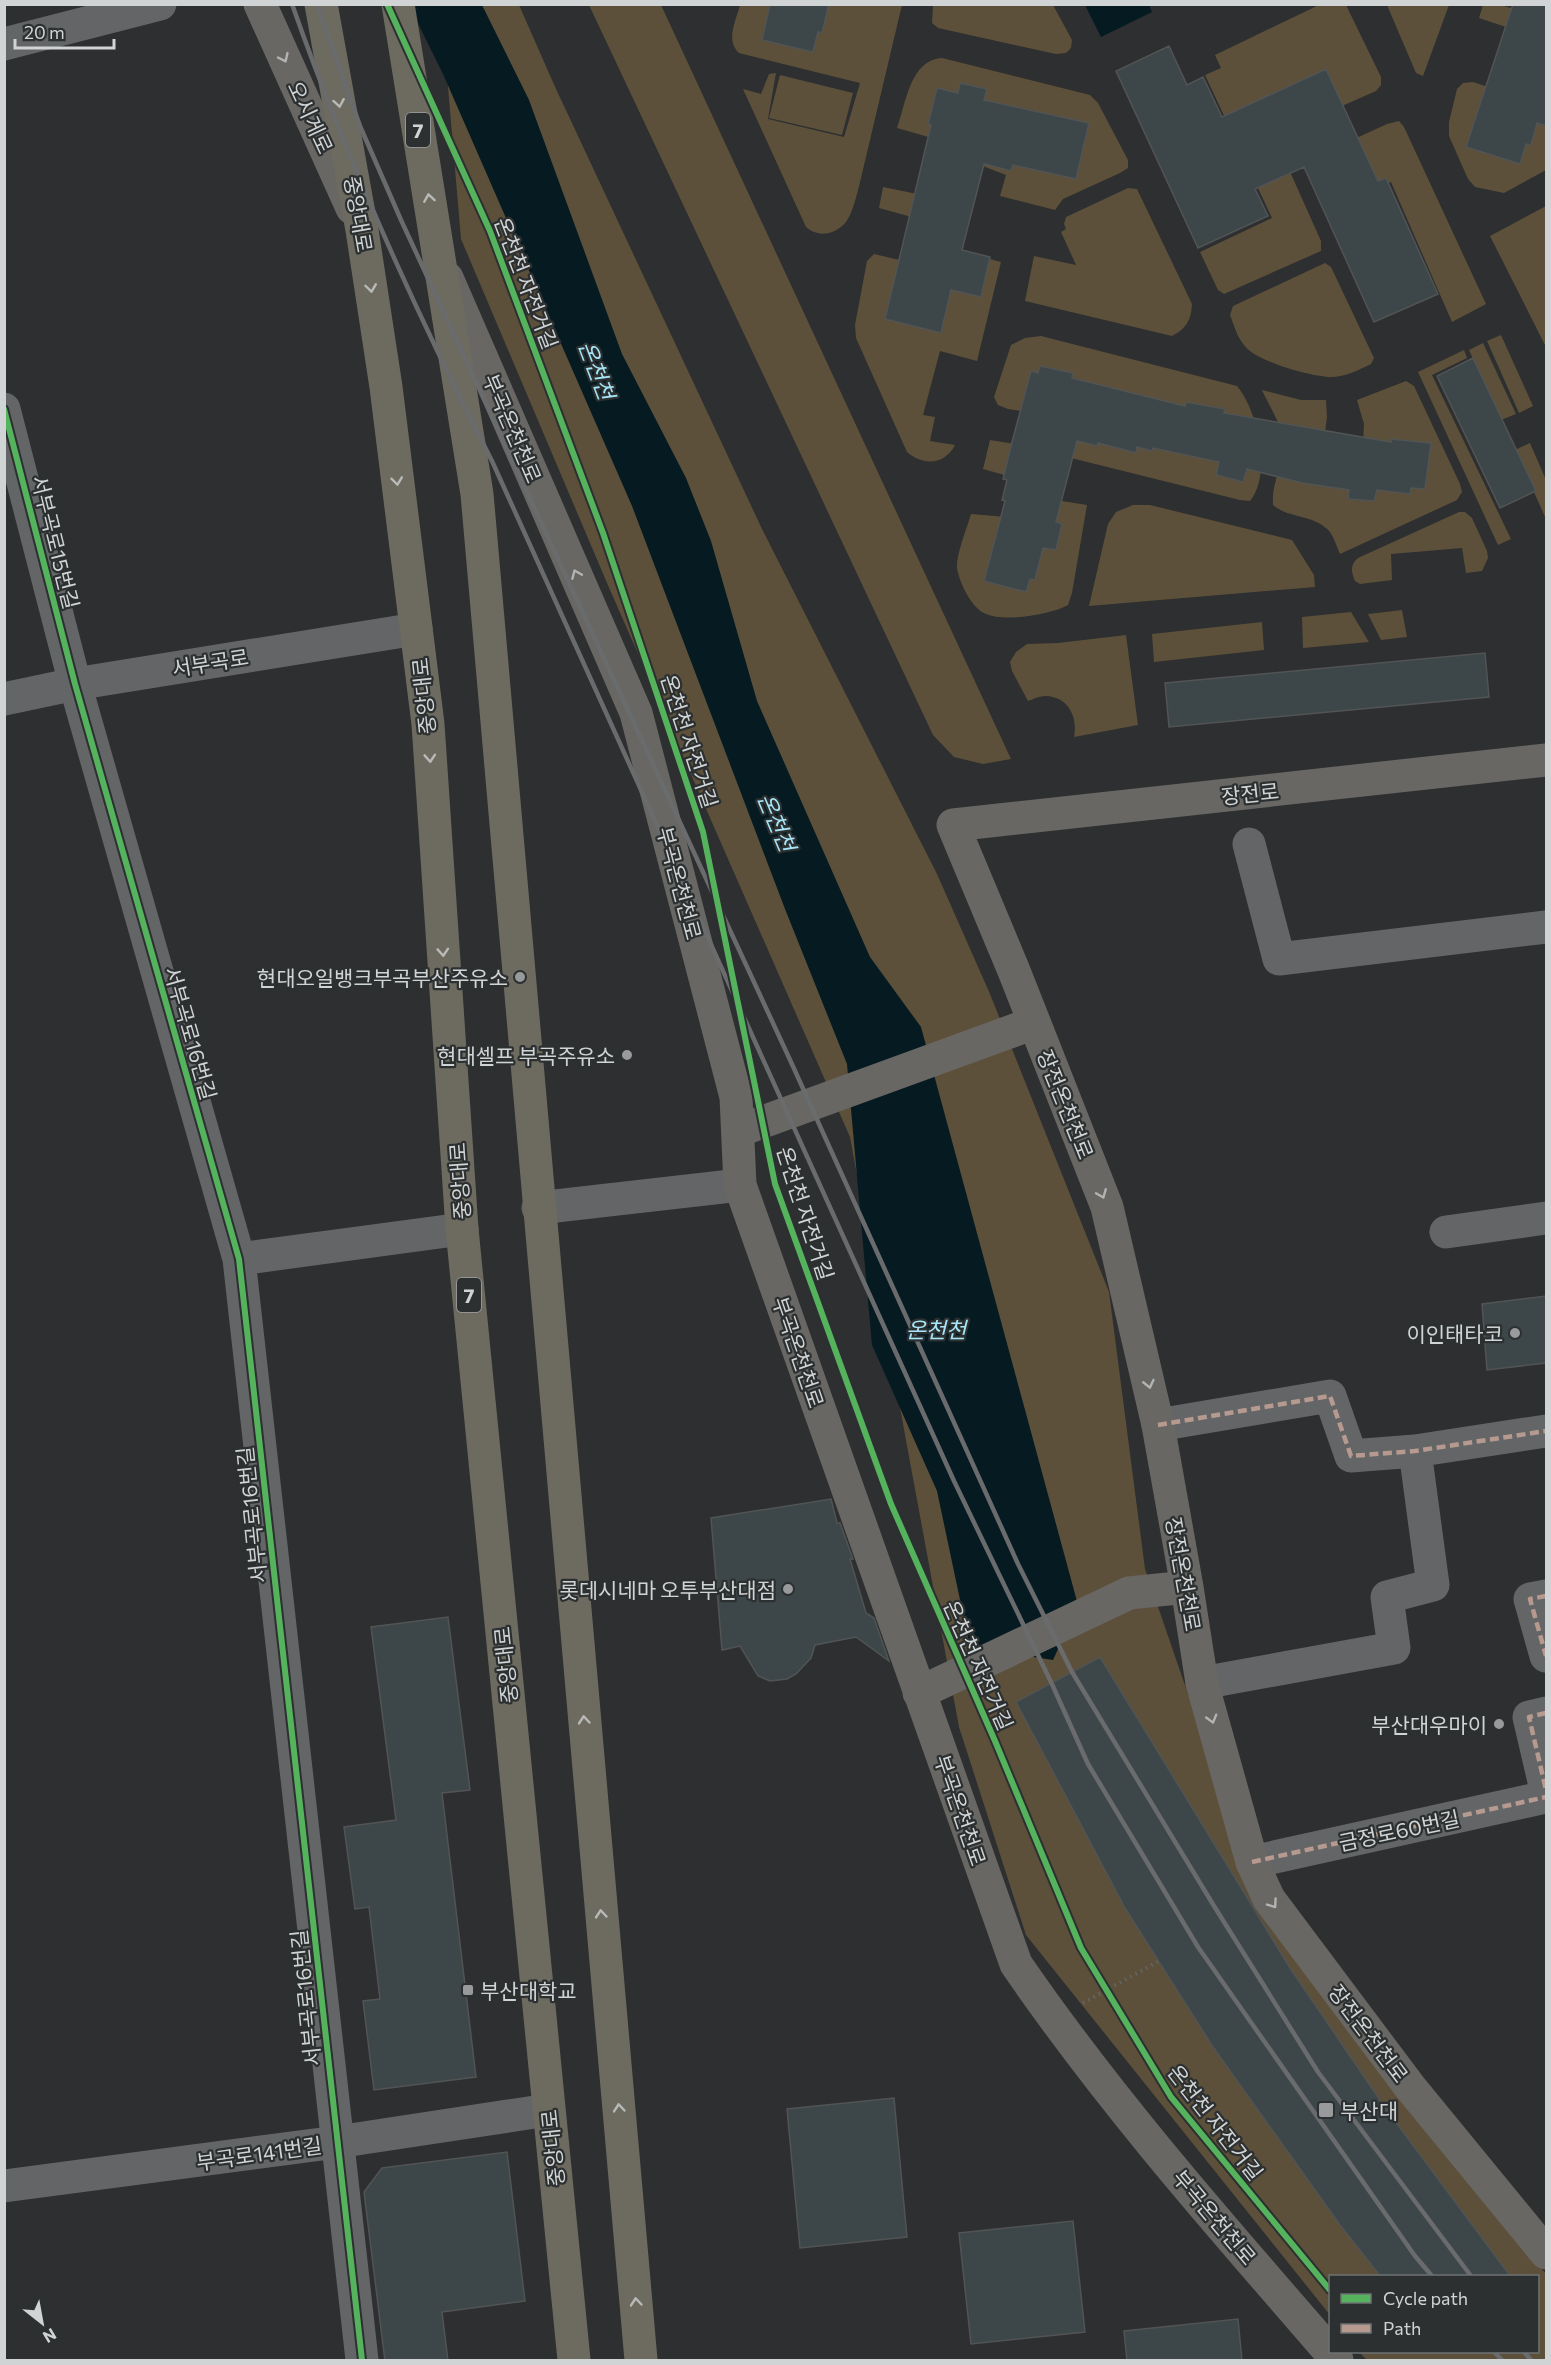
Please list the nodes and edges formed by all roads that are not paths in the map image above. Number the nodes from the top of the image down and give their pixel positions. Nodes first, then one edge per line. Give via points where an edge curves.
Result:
1 (160, 4) edge
2 (260, 4) edge
3 (321, 4) edge
4 (398, 4) edge
5 (4, 44) edge
6 (362, 230) junction
7 (438, 256) junction
8 (4, 409) edge
9 (416, 629) junction
10 (75, 684) junction
11 (4, 699) edge
12 (1546, 760) edge
13 (953, 825) joint
14 (1249, 844) dead end
15 (1546, 927) edge
16 (1034, 1023) junction
17 (748, 1127) junction
18 (740, 1185) junction
19 (538, 1208) junction
20 (1546, 1218) edge
21 (462, 1229) junction
22 (1446, 1232) dead end
23 (239, 1259) junction
24 (1158, 1425) junction
25 (1546, 1431) edge
26 (1415, 1451) junction
27 (1187, 1587) junction
28 (1546, 1596) edge
29 (1546, 1656) edge
30 (1202, 1683) junction
31 (932, 1687) junction
32 (1546, 1713) edge
33 (1546, 1790) edge
34 (1546, 1797) edge
35 (1252, 1862) junction
36 (548, 2110) junction
37 (337, 2142) junction
38 (4, 2186) edge
39 (1546, 2253) edge
40 (1329, 2352) edge
41 (362, 2361) edge
42 (574, 2361) edge
43 (642, 2361) edge

1 - 5 street
2 -> 6 main road, 오시게로
3 -> 6 main road, 중앙대로 / 7
7 -> 4 main road, 7
6 -> 9 main road, 중앙대로 / 7
17 -> 7 main road, 부곡온천천로 via 736,1097 636,713
7 - 19 main road, 7 via 477,494
8 - 10 street, 서부곡로15번길
9 - 10 street, 서부곡로
9 -> 21 main road, 중앙대로 / 7 via 428,724
10 - 11 street, 서부곡로
10 - 23 street, 서부곡로16번길
12 - 13 main road, 장전로
13 - 16 main road, 장전온천천로
14 - 15 street via 1279,958
16 - 17 main road
16 -> 24 main road, 장전온천천로 via 1107,1207
17 - 18 main road, 부곡온천천로
18 - 19 street
18 - 31 main road, 부곡온천천로
43 -> 19 main road, 7
20 - 22 street
21 - 23 street
21 - 36 main road, 중앙대로 / 7
23 - 37 street, 서부곡로16번길
24 - 26 street via 1330,1396 1351,1456
24 - 27 main road, 장전온천천로
25 - 26 street
26 - 30 street via 1433,1586 1387,1597 1394,1648
27 - 30 main road, 장전온천천로
27 - 31 main road via 1129,1593
28 - 29 street via 1530,1599
30 -> 35 main road, 장전온천천로
31 - 40 main road, 부곡온천천로 via 1016,1964 1053,2020
32 - 33 street via 1529,1717
34 - 35 street, 금정로60번길
35 -> 39 main road, 장전온천천로 via 1269,1899 1410,2087
36 - 37 street, 부곡로141번길
36 - 42 main road, 중앙대로 / 7
37 - 38 street, 부곡로141번길
37 - 41 street, 서부곡로16번길

